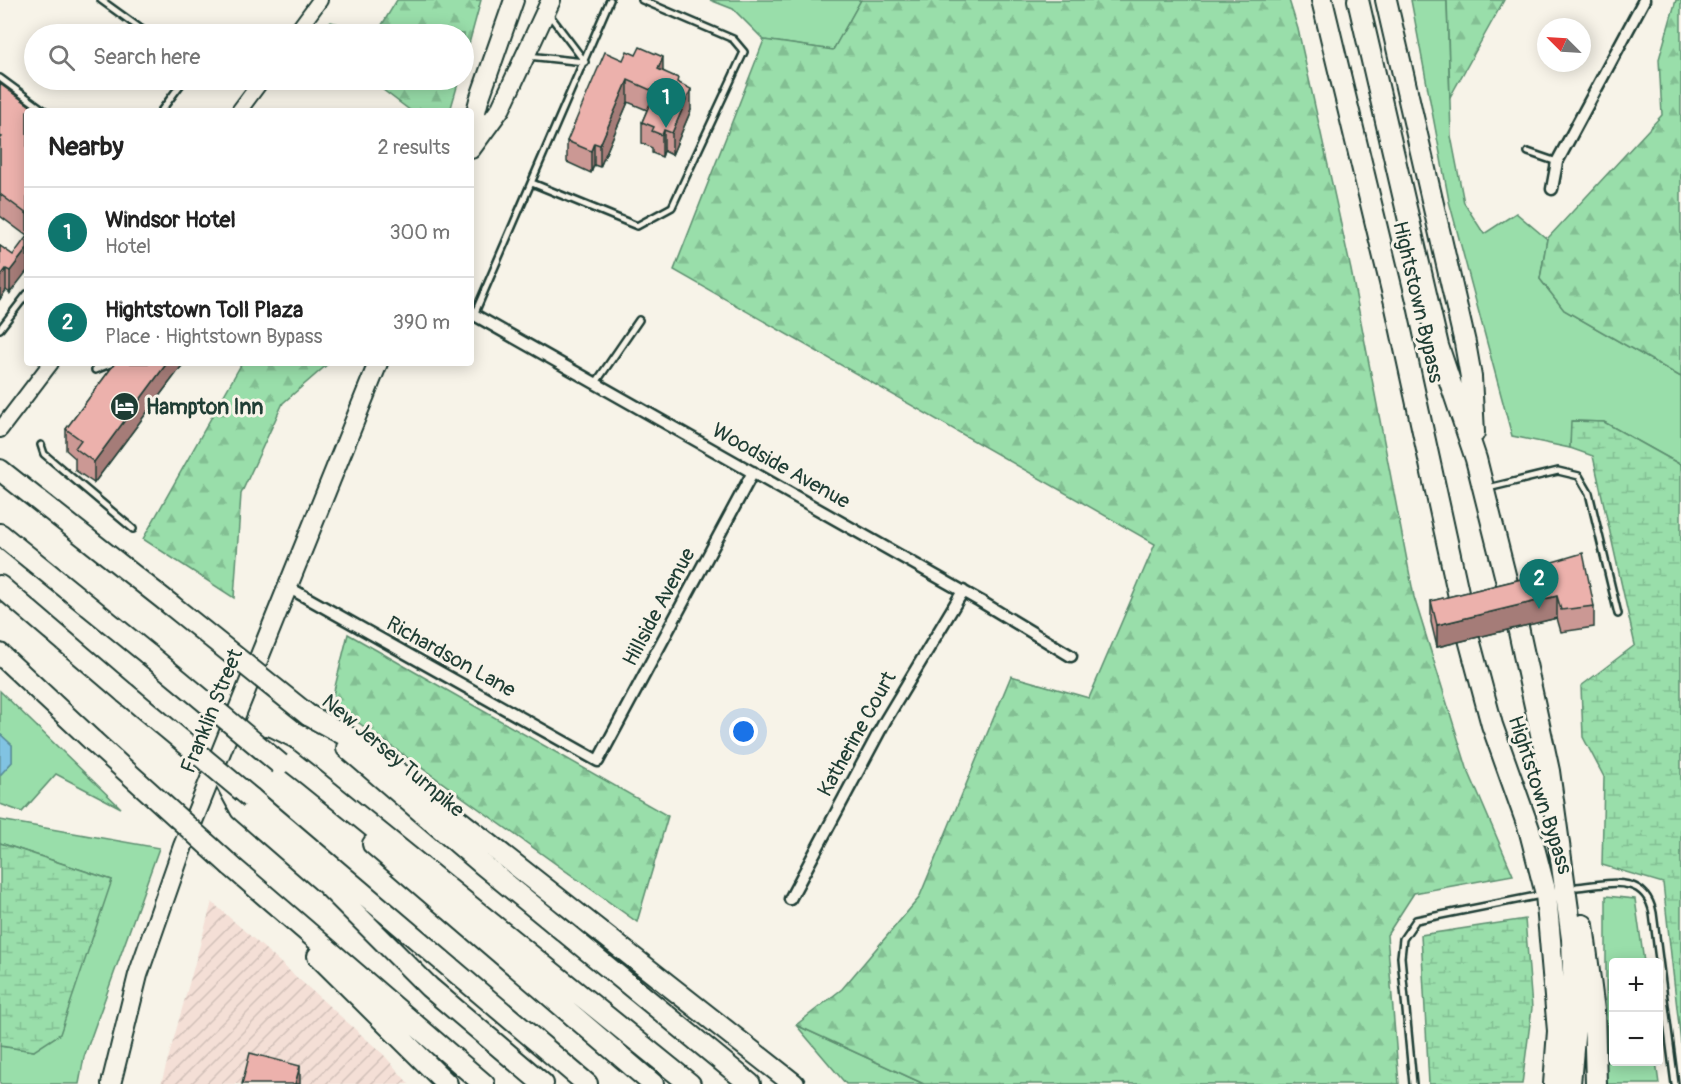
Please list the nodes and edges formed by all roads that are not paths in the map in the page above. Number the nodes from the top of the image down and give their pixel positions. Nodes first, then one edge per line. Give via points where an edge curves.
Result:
1 (101, 0) edge
2 (320, 0) edge
3 (514, 0) edge
4 (610, 0) edge
5 (642, 0) edge
6 (1322, 0) edge
7 (1358, 0) edge
8 (1386, 0) edge
9 (1644, 0) edge
10 (549, 5) edge
11 (134, 24) edge
12 (302, 24) edge
13 (526, 56) junction
14 (585, 62) junction
15 (0, 78) edge
16 (177, 90) edge
17 (255, 90) edge
18 (41, 108) edge
19 (163, 108) edge
20 (241, 108) edge
21 (474, 120) edge
22 (474, 145) edge
23 (1528, 152) dead end
24 (1557, 162) junction
25 (532, 183) junction
26 (1552, 189) dead end
27 (24, 298) edge
28 (474, 312) edge
29 (474, 315) edge
30 (639, 320) dead end
31 (0, 329) edge
32 (49, 366) edge
33 (96, 366) edge
34 (105, 366) edge
35 (377, 366) edge
36 (595, 384) junction
37 (0, 430) edge
38 (41, 445) dead end
39 (1476, 459) junction
40 (0, 470) edge
41 (753, 472) junction
42 (1483, 490) junction
43 (133, 529) dead end
44 (0, 534) edge
45 (0, 586) edge
46 (286, 586) junction
47 (963, 591) junction
48 (1512, 603) edge
49 (1618, 614) dead end
50 (1463, 615) edge
51 (1518, 627) dead end
52 (1469, 639) dead end
53 (0, 654) edge
54 (1071, 656) dead end
55 (308, 715) junction
56 (282, 760) junction
57 (598, 761) joint
58 (1549, 771) junction
59 (246, 804) junction
60 (1577, 886) junction
61 (1546, 894) junction
62 (269, 899) junction
63 (790, 899) dead end
64 (1554, 967) junction
65 (111, 1084) edge
66 (447, 1084) edge
67 (484, 1084) edge
68 (543, 1084) edge
69 (587, 1084) edge
70 (653, 1084) edge
71 (690, 1084) edge
72 (750, 1084) edge
73 (794, 1084) edge
74 (1413, 1084) edge
75 (1543, 1084) edge
76 (1554, 1084) edge
77 (1570, 1084) edge
78 (1596, 1084) edge
79 (1675, 1084) edge

1 - 11 lane
2 - 12 street
3 - 21 main road
4 - 14 lane
5 - 25 lane via 733,39 744,52 672,207 637,226
6 - 50 highway, Hightstown Bypass via 1395,303
7 - 39 highway, Hightstown Bypass via 1438,346
8 - 39 highway via 1465,343
9 - 24 street
10 - 13 main road
10 - 14 lane
13 - 14 lane
13 - 22 main road via 501,108
14 - 25 lane
15 - 18 lane
16 - 19 lane
17 - 20 street
23 - 24 lane
24 - 26 street
25 - 28 lane
27 - 31 lane
29 - 36 street, Woodside Avenue
30 - 36 lane
32 - 37 street
33 - 34 lane via 95,370
35 - 46 main road, Franklin Street
36 - 41 street, Woodside Avenue
38 - 43 lane via 44,454
39 - 42 highway, Hightstown Bypass
40 - 55 highway, New Jersey Turnpike, bridge
41 - 47 street, Woodside Avenue
41 - 57 street, Hillside Avenue
42 - 48 highway, Hightstown Bypass
42 - 49 lane via 1557,471 1579,476 1589,493
44 - 56 highway, bridge
45 - 59 highway, bridge via 220,772
46 - 57 street, Richardson Lane
46 - 65 main road, Franklin Street via 160,909 138,975
47 - 54 street, Woodside Avenue
47 - 63 street, Katherine Court via 885,721
51 - 58 highway, Hightstown Bypass
52 - 61 highway, Hightstown Bypass
53 - 62 highway, bridge
55 - 72 highway, New Jersey Turnpike
55 - 73 highway via 363,745
56 - 70 highway
56 - 71 highway
58 - 60 highway
58 - 77 highway via 1574,963 1575,1026
59 - 68 highway via 429,987
59 - 69 highway
60 - 78 highway via 1594,1011
60 - 79 lane via 1630,884 1648,897
61 - 64 highway, Hightstown Bypass
61 - 74 lane via 1431,915 1411,925 1403,939 1401,957
62 - 66 highway via 336,976
62 - 67 highway
64 - 75 highway
64 - 76 highway via 1558,1031

